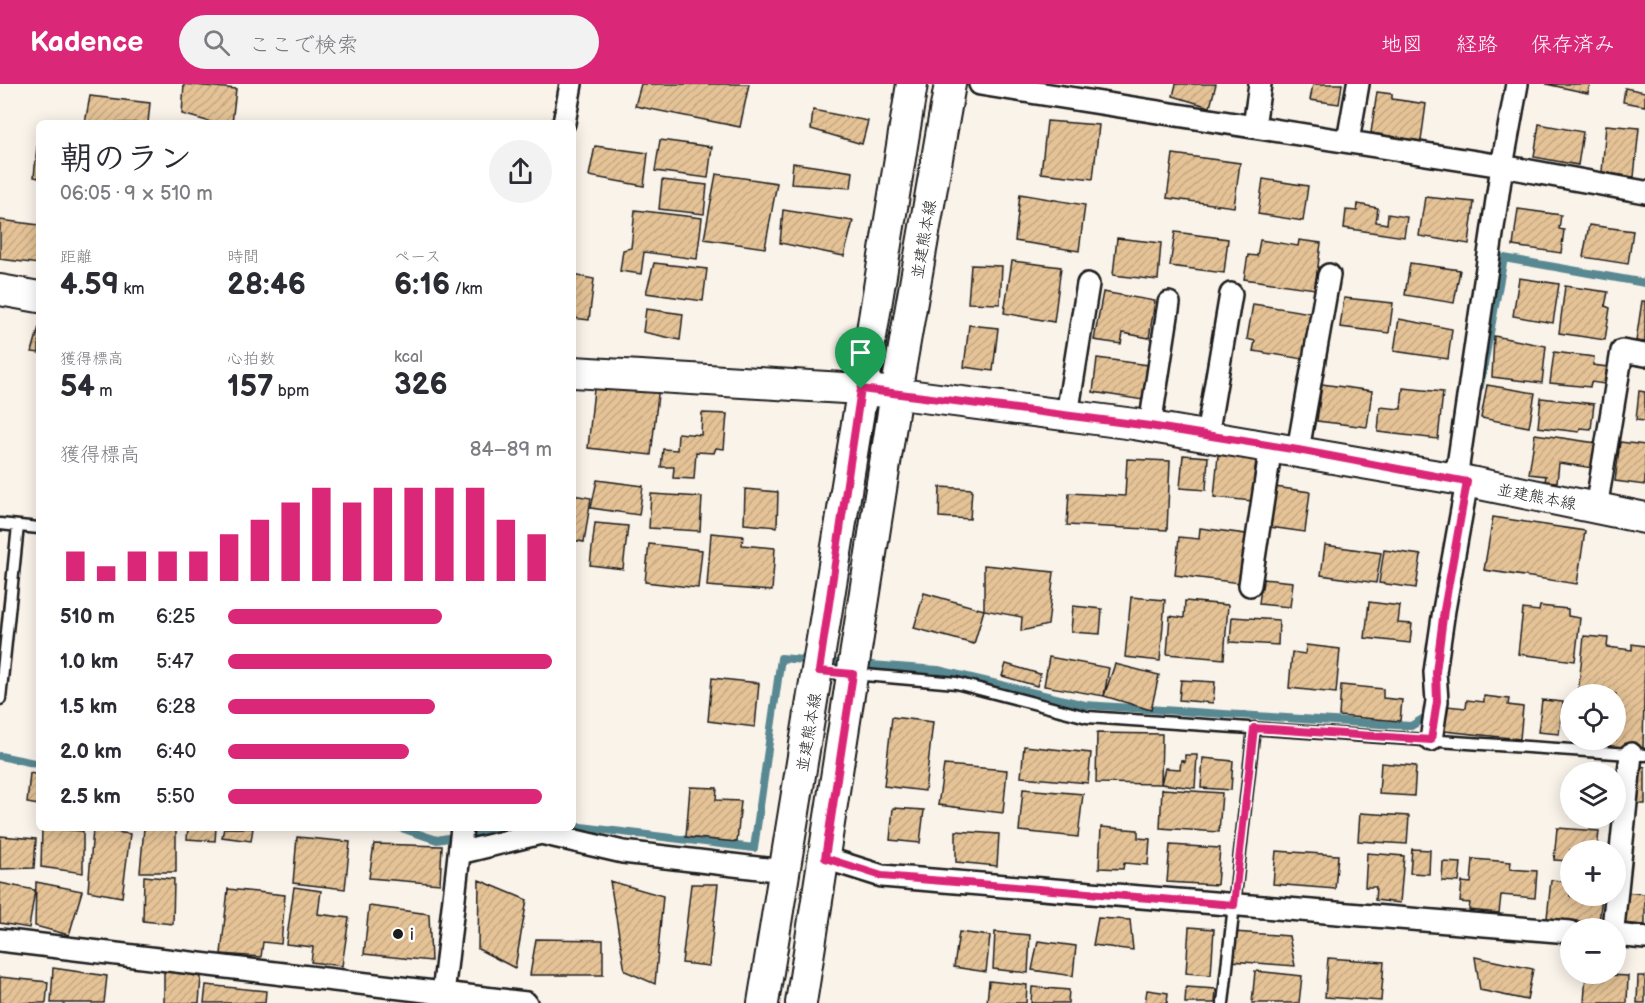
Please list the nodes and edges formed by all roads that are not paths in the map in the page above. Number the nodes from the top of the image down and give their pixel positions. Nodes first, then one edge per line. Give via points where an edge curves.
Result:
1 (571, 84) edge
2 (912, 84) edge
3 (950, 84) edge
4 (980, 84) edge
5 (1260, 84) edge
6 (1358, 84) edge
7 (1517, 84) edge
8 (565, 120) edge
9 (1254, 127) junction
10 (1348, 141) junction
11 (1502, 166) junction
12 (1645, 192) edge
13 (1329, 275) dead end
14 (1088, 284) dead end
15 (0, 290) edge
16 (1231, 294) dead end
17 (36, 296) edge
18 (1169, 303) dead end
19 (1645, 355) edge
20 (576, 372) edge
21 (861, 389) junction
22 (896, 393) junction
23 (1067, 416) junction
24 (1150, 426) junction
25 (1207, 436) junction
26 (1284, 448) junction
27 (1462, 480) junction
28 (1596, 508) junction
29 (1645, 518) edge
30 (0, 524) edge
31 (18, 526) junction
32 (36, 528) edge
33 (1250, 585) dead end
34 (819, 671) junction
35 (853, 674) junction
36 (0, 699) edge
37 (1254, 728) junction
38 (1431, 740) junction
39 (1638, 754) edge
40 (462, 831) edge
41 (459, 854) junction
42 (825, 858) junction
43 (784, 871) junction
44 (1234, 905) junction
45 (1614, 918) edge
46 (1560, 931) edge
47 (1626, 936) edge
48 (1645, 938) edge
49 (0, 940) edge
50 (443, 998) edge
51 (525, 1003) edge
52 (764, 1003) edge
53 (801, 1003) edge
54 (1223, 1003) edge

1 - 8 street
2 - 21 main road, 並建熊本線
3 - 22 main road, 並建熊本線
4 - 9 street
5 - 9 street
6 - 10 street
7 - 11 street
9 - 10 street
10 - 11 street
11 - 12 street
11 - 27 street
13 - 26 street
14 - 23 street
15 - 17 main road
16 - 25 street
18 - 24 street
19 - 28 street via 1622,351
20 - 21 main road, 並建熊本線
21 - 22 main road, 並建熊本線
21 - 34 main road, 並建熊本線
22 - 23 main road, 並建熊本線
22 - 35 main road, 並建熊本線
23 - 24 main road, 並建熊本線
24 - 25 main road, 並建熊本線
25 - 26 main road, 並建熊本線
26 - 27 main road, 並建熊本線
26 - 33 street
27 - 28 main road, 並建熊本線
27 - 38 street via 1436,672 1437,701
28 - 29 main road, 並建熊本線
30 - 31 lane
31 - 32 lane
31 - 36 lane
34 - 35 lane
34 - 43 main road, 並建熊本線
35 - 37 lane via 956,683 1087,717
35 - 42 main road, 並建熊本線
37 - 38 lane
37 - 44 lane
38 - 39 lane
39 - 45 street
40 - 41 street
41 - 43 street via 541,833 623,852
41 - 50 street
42 - 44 street via 882,876
42 - 53 main road, 並建熊本線
43 - 52 main road, 並建熊本線
44 - 46 street
44 - 54 lane
47 - 48 street
49 - 50 street
50 - 51 street

